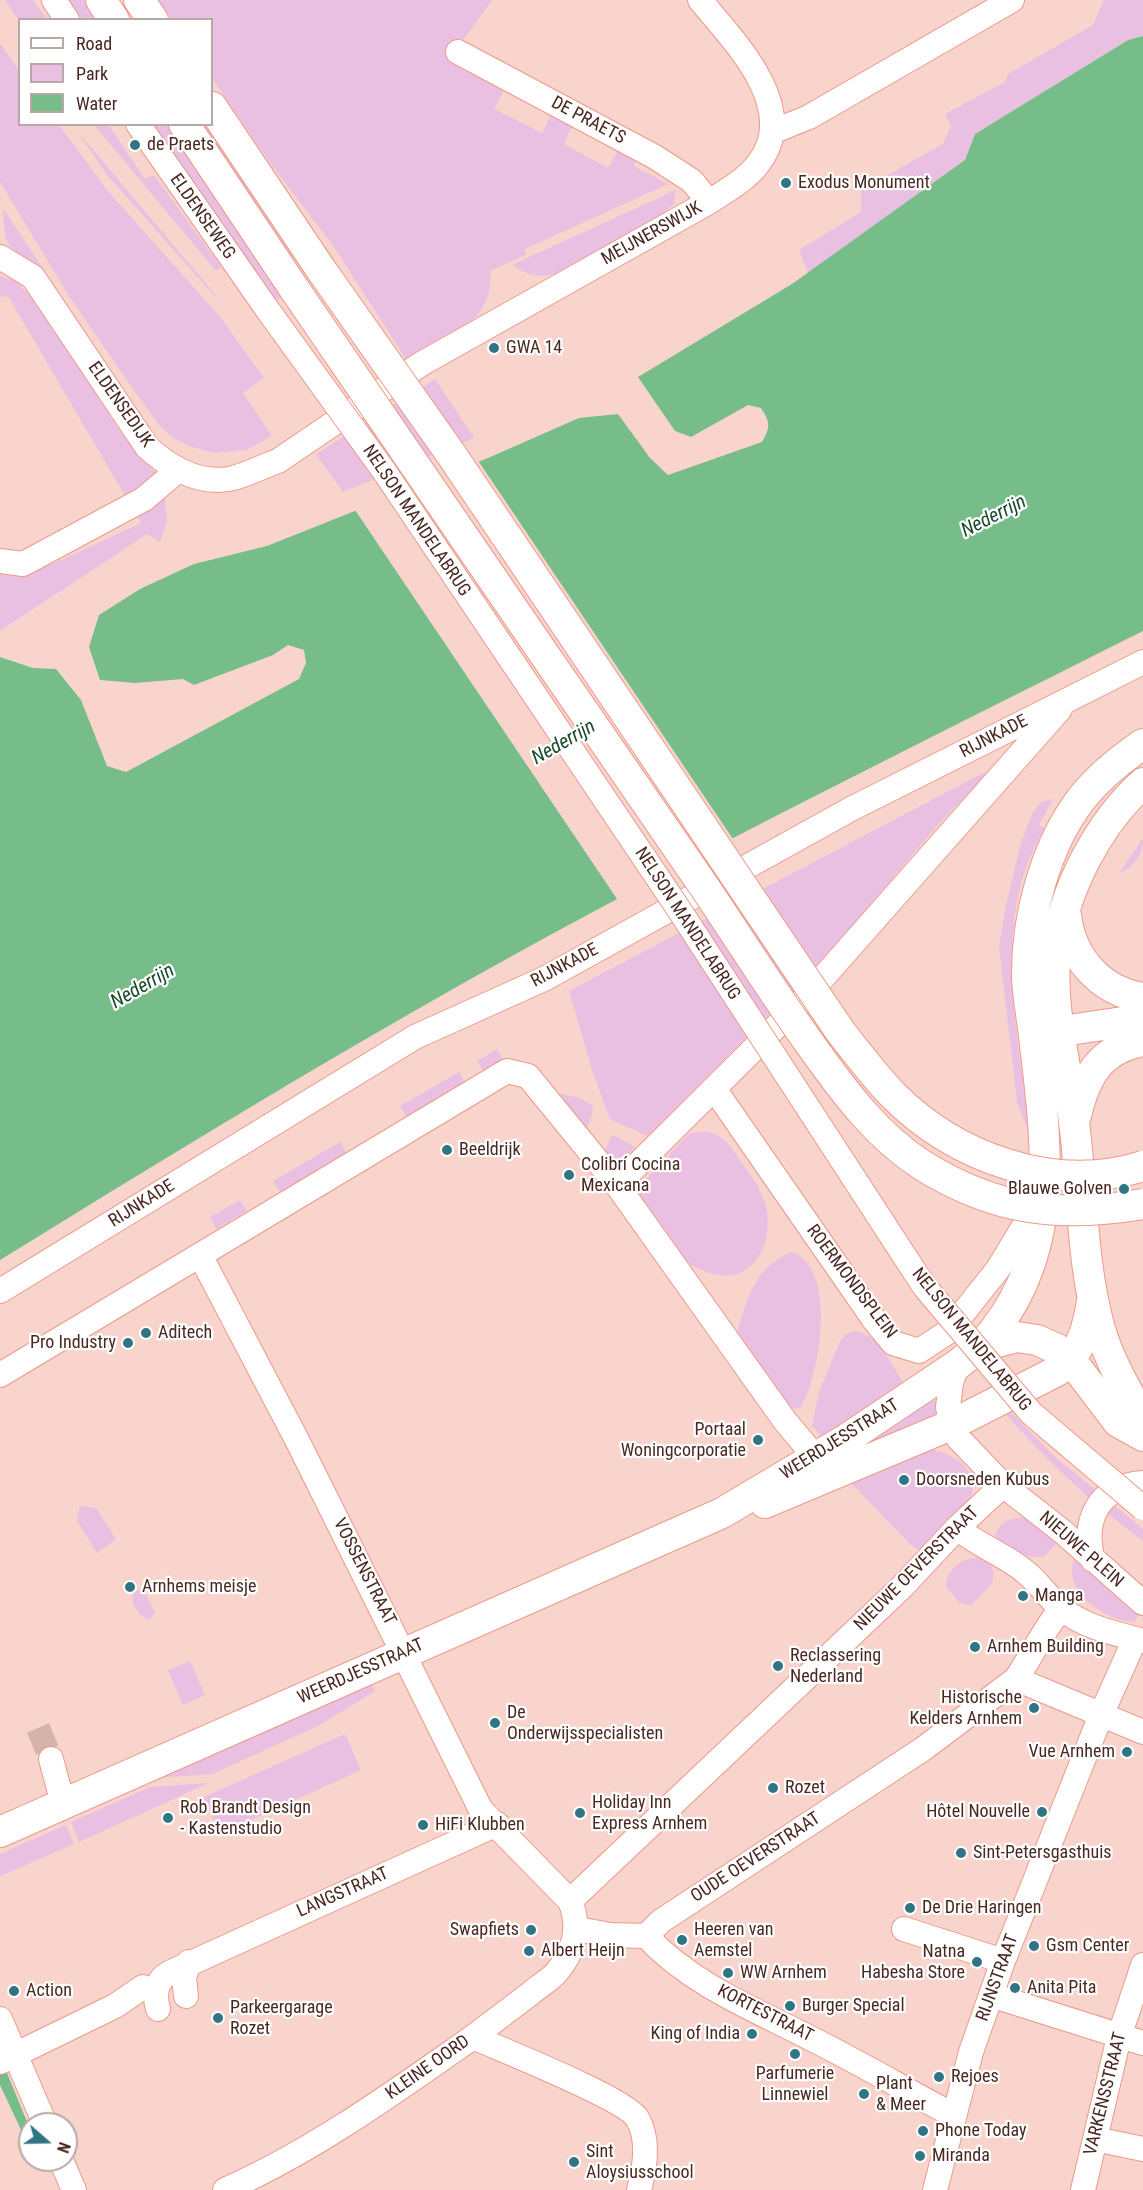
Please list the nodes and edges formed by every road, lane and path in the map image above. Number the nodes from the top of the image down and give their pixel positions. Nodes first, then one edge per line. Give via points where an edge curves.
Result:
1 (54, 0) edge
2 (101, 0) edge
3 (139, 0) edge
4 (700, 0) edge
5 (1012, 0) edge
6 (66, 18) edge
7 (113, 18) edge
8 (152, 18) edge
9 (458, 52) dead end
10 (213, 108) edge
11 (139, 126) edge
12 (185, 126) edge
13 (772, 132) junction
14 (709, 202) junction
15 (0, 257) edge
16 (295, 290) joint
17 (267, 309) joint
18 (278, 460) joint
19 (177, 471) junction
20 (0, 561) edge
21 (1143, 662) edge
22 (1070, 698) junction
23 (1143, 744) edge
24 (1143, 783) edge
25 (1066, 912) junction
26 (1143, 998) edge
27 (1143, 1019) edge
28 (1047, 1034) junction
29 (1143, 1041) edge
30 (715, 1090) junction
31 (1074, 1122) junction
32 (1143, 1166) edge
33 (617, 1185) junction
34 (1045, 1191) junction
35 (1143, 1204) edge
36 (200, 1256) junction
37 (0, 1291) edge
38 (1093, 1298) junction
39 (981, 1346) junction
40 (1071, 1360) junction
41 (957, 1365) junction
42 (0, 1376) edge
43 (1143, 1419) edge
44 (951, 1425) junction
45 (1143, 1436) edge
46 (816, 1460) junction
47 (1143, 1483) edge
48 (1003, 1485) junction
49 (1143, 1508) edge
50 (957, 1528) junction
51 (1093, 1560) junction
52 (1143, 1603) edge
53 (1061, 1609) junction
54 (1139, 1640) edge
55 (403, 1653) junction
56 (1016, 1679) junction
57 (1101, 1715) junction
58 (1143, 1732) edge
59 (51, 1759) tunnel mouth
60 (63, 1804) junction
61 (497, 1824) junction
62 (0, 1832) edge
63 (570, 1901) junction
64 (577, 1929) junction
65 (904, 1929) dead end
66 (646, 1936) junction
67 (1003, 1961) junction
68 (189, 1962) junction
69 (1143, 1965) edge
70 (152, 1982) junction
71 (991, 1995) junction
72 (186, 1996) dead end
73 (158, 2009) dead end
74 (0, 2019) edge
75 (473, 2037) junction
76 (1119, 2037) junction
77 (1143, 2043) edge
78 (7, 2059) edge
79 (38, 2112) edge
80 (953, 2115) junction
81 (1095, 2139) junction
82 (1143, 2149) edge
83 (66, 2172) edge
84 (74, 2190) edge
85 (225, 2190) edge
86 (639, 2190) edge
87 (935, 2190) edge
88 (1083, 2190) edge

1 - 6 street
2 - 7 main road
3 - 8 main road
4 - 13 street via 760,78 766,90
5 - 13 street via 808,117
9 - 14 street, DE PRAETS via 655,157 692,181
10 - 32 main road, bridge via 840,1031 894,1095 956,1143 1021,1169 1055,1175 1095,1174
11 - 17 street, ELDENSEWEG
12 - 16 main road, ELDENSEWEG
13 - 14 street, MEIJNERSWIJK via 764,156 745,178
14 - 18 street, MEIJNERSWIJK via 421,364
15 - 19 street, ELDENSEDIJK via 33,278 147,447
16 - 35 main road, NELSON MANDELABRUG, bridge via 776,998 860,1110 921,1164 953,1182 1012,1205 1059,1212
17 - 49 street, NELSON MANDELABRUG, bridge via 397,491 678,908 924,1286 1031,1413
18 - 19 street, ELDENSEDIJK via 228,479
19 - 20 street via 144,499 23,564
21 - 22 street, RIJNKADE
22 - 30 street via 805,998
22 - 37 street, RIJNKADE via 851,809 546,978 415,1036
23 - 28 main road via 1083,798 1051,855 1031,926 1027,978
24 - 25 main road via 1105,827 1086,860
25 - 26 main road via 1068,932 1083,962 1104,984
25 - 28 main road via 1056,948
27 - 28 main road
28 - 31 main road
28 - 34 main road
29 - 31 main road via 1126,1044 1105,1057 1086,1083
30 - 33 street
30 - 34 street, ROERMONDSPLEIN via 875,1321 893,1343 919,1351 948,1332 991,1278
31 - 38 main road
33 - 36 street via 528,1076 507,1071
33 - 46 street
34 - 39 main road via 1039,1234 1028,1271 1012,1306
36 - 42 street
36 - 55 street, VOSSENSTRAAT
38 - 40 main road via 1086,1334
38 - 43 main road via 1116,1372
39 - 40 main road via 1001,1339 1027,1339 1057,1349
39 - 41 main road
40 - 44 main road, WEERDJESSTRAAT via 1039,1381
40 - 45 main road via 1118,1422
41 - 44 street, NIEUWE PLEIN via 948,1395
41 - 46 main road, WEERDJESSTRAAT
44 - 46 main road, WEERDJESSTRAAT
44 - 48 street, NIEUWE PLEIN
46 - 55 main road, WEERDJESSTRAAT via 746,1510 722,1513
47 - 51 street via 1122,1487 1103,1499 1093,1512 1088,1539
48 - 50 street, NIEUWE OEVERSTRAAT
48 - 51 street, NIEUWE PLEIN
50 - 53 street via 978,1545 1023,1570
50 - 63 street, NIEUWE OEVERSTRAAT via 903,1586
51 - 52 street, NIEUWE PLEIN
53 - 54 street via 1114,1635
53 - 56 street, OUDE OEVERSTRAAT via 1045,1628
54 - 57 street, RIJNSTRAAT
55 - 60 main road, WEERDJESSTRAAT
55 - 61 street, VOSSENSTRAAT via 481,1810
56 - 57 street
56 - 66 street, OUDE OEVERSTRAAT via 922,1749 661,1921
57 - 58 street
57 - 67 street, RIJNSTRAAT
59 - 60 street
60 - 62 main road, WEERDJESSTRAAT
61 - 63 street, VOSSENSTRAAT
61 - 68 street, LANGSTRAAT
63 - 64 street
64 - 66 street
64 - 75 street, KLEINE OORD via 570,1953 556,1974
65 - 67 street
66 - 80 street, KORTESTRAAT via 692,1975 751,2010
67 - 71 street, RIJNSTRAAT
68 - 70 street, LANGSTRAAT
68 - 72 street via 184,1978
69 - 76 street, VARKENSSTRAAT
70 - 73 street
70 - 78 street, LANGSTRAAT via 115,2006
71 - 76 street
71 - 80 street, RIJNSTRAAT
74 - 78 street
75 - 85 street, KLEINE OORD via 380,2102
75 - 86 street via 611,2098 637,2117 646,2156
76 - 77 street
76 - 81 street, VARKENSSTRAAT
78 - 79 street
80 - 87 street, RIJNSTRAAT
81 - 82 street
81 - 88 street, VARKENSSTRAAT
83 - 84 street

